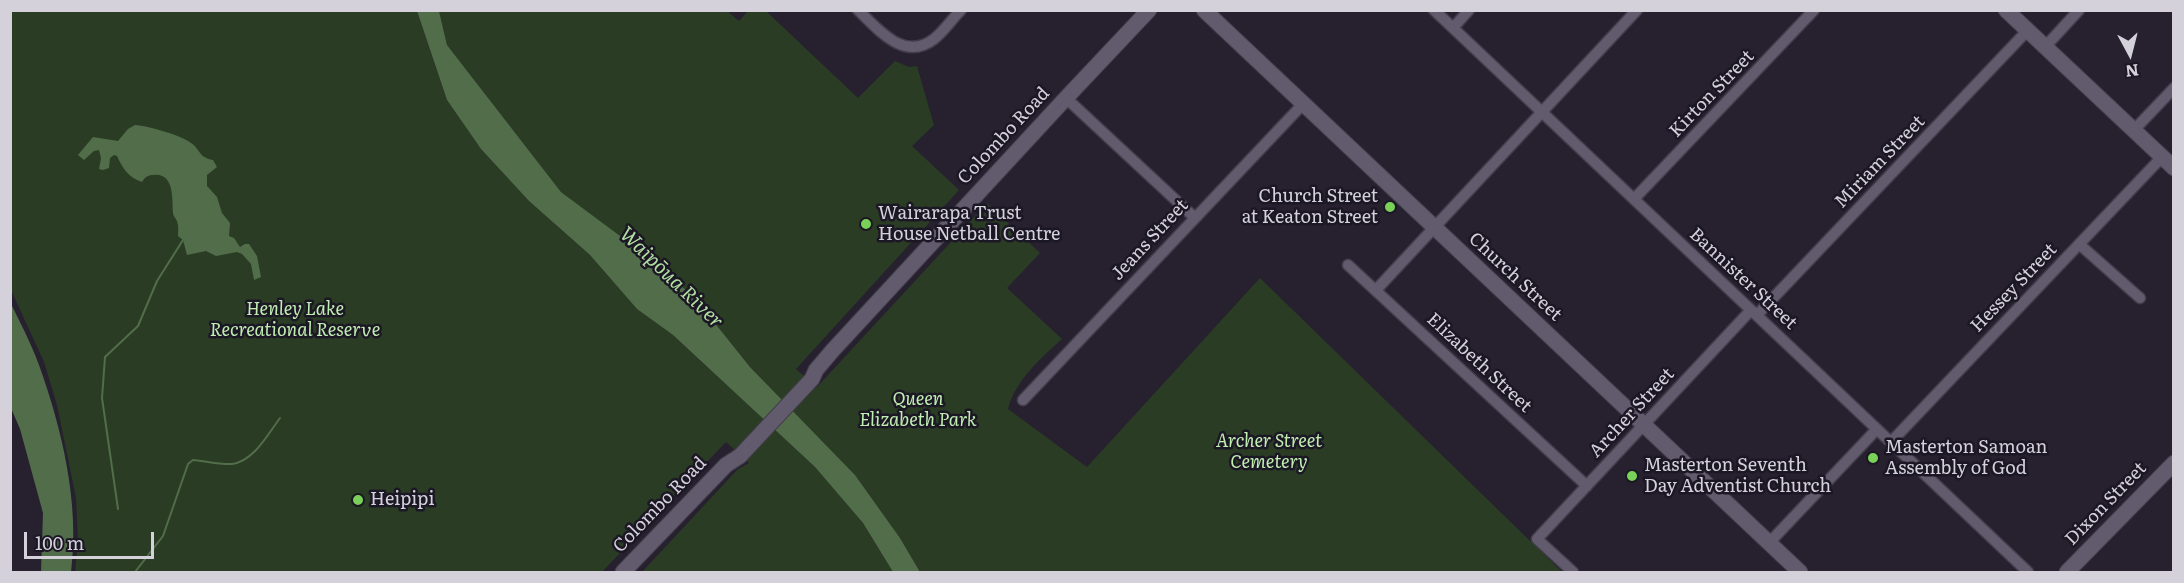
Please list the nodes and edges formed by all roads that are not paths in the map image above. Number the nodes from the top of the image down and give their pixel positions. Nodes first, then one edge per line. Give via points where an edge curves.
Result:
1 (858, 10) edge
2 (961, 10) edge
3 (1149, 10) edge
4 (1204, 10) edge
5 (1434, 10) edge
6 (1469, 10) edge
7 (1637, 10) edge
8 (1814, 10) edge
9 (2006, 10) edge
10 (2079, 10) edge
11 (1453, 28) junction
12 (2027, 31) junction
13 (2045, 47) junction
14 (2174, 88) edge
15 (1066, 98) junction
16 (1303, 104) junction
17 (1543, 112) junction
18 (2133, 130) junction
19 (2168, 163) edge
20 (1634, 199) junction
21 (1194, 217) junction
22 (1434, 227) junction
23 (2079, 244) junction
24 (1348, 265) dead end
25 (1376, 290) junction
26 (2140, 298) dead end
27 (1754, 313) junction
28 (1023, 400) dead end
29 (1643, 425) junction
30 (1877, 429) junction
31 (1891, 442) junction
32 (2174, 463) edge
33 (1587, 486) junction
34 (1769, 543) junction
35 (623, 573) edge
36 (1573, 573) edge
37 (1800, 573) edge
38 (2028, 573) edge
39 (2067, 573) edge

1 - 2 street via 889,40 906,47 921,46 934,39
3 - 15 street, Colombo Road
4 - 16 street, Church Street
5 - 11 street, Bannister Street
6 - 11 street
7 - 17 street
8 - 20 street, Kirton Street
9 - 12 street
10 - 13 street
11 - 17 street, Bannister Street
12 - 13 street
12 - 27 street, Miriam Street
13 - 18 street
14 - 18 street
15 - 21 street
15 - 35 street, Colombo Road
16 - 21 street, Jeans Street
16 - 22 street, Church Street
17 - 20 street, Bannister Street
17 - 22 street
18 - 19 street
19 - 23 street, Hessey Street
20 - 27 street, Bannister Street
21 - 28 street, Jeans Street
22 - 25 street
22 - 29 street, Church Street
23 - 26 street
23 - 31 street, Hessey Street
24 - 25 street, Elizabeth Street
25 - 33 street, Elizabeth Street
27 - 29 street, Archer Street
27 - 30 street, Bannister Street
29 - 33 street, Archer Street
29 - 34 street, Church Street
30 - 31 street, Bannister Street
30 - 34 street
31 - 38 street, Bannister Street
32 - 39 street, Dixon Street
33 - 36 street, Archer Street via 1537,539
34 - 37 street, Church Street

